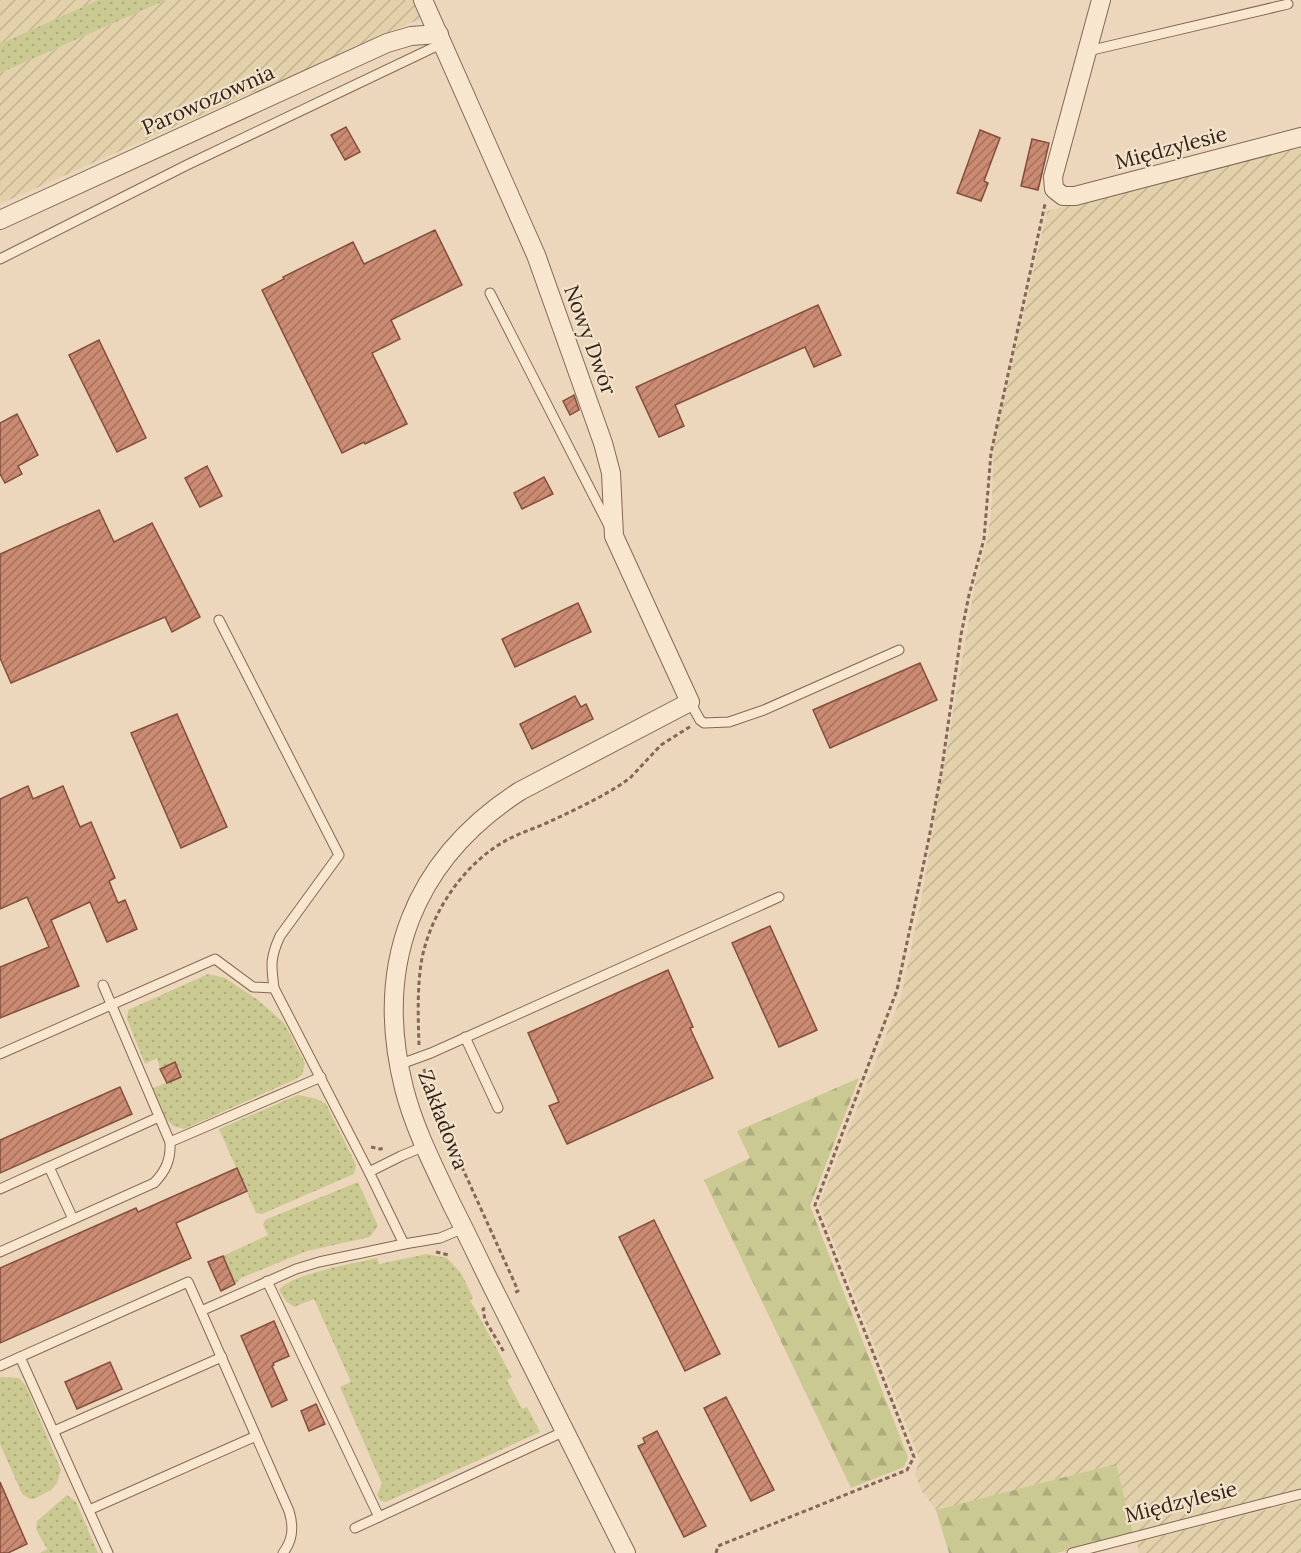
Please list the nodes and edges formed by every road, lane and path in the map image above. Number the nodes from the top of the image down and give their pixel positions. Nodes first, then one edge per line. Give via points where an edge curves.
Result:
1 (423, 0) edge
2 (1101, 0) edge
3 (1288, 4) dead end
4 (441, 38) junction
5 (1088, 51) junction
6 (1301, 136) edge
7 (1054, 189) junction
8 (0, 220) edge
9 (0, 259) edge
10 (490, 293) dead end
11 (614, 536) junction
12 (219, 620) dead end
13 (899, 650) dead end
14 (690, 702) junction
15 (692, 726) dead end
16 (779, 897) dead end
17 (103, 985) dead end
18 (274, 988) junction
19 (112, 1005) junction
20 (465, 1037) junction
21 (420, 1051) dead end
22 (0, 1054) edge
23 (422, 1063) dead end
24 (398, 1065) junction
25 (321, 1077) junction
26 (498, 1108) dead end
27 (159, 1117) junction
28 (170, 1142) junction
29 (425, 1146) junction
30 (49, 1167) junction
31 (369, 1172) junction
32 (0, 1189) edge
33 (73, 1219) junction
34 (464, 1228) junction
35 (404, 1244) junction
36 (1, 1249) edge
37 (267, 1281) junction
38 (518, 1291) dead end
39 (201, 1311) junction
40 (20, 1357) junction
41 (222, 1357) junction
42 (0, 1366) edge
43 (54, 1431) junction
44 (565, 1431) junction
45 (256, 1436) junction
46 (1301, 1494) edge
47 (89, 1510) junction
48 (378, 1517) junction
49 (355, 1528) dead end
50 (108, 1553) edge
51 (283, 1553) edge
52 (626, 1553) edge
53 (716, 1553) edge
54 (1072, 1553) edge

1 - 4 street, Nowy Dwór
2 - 5 street
3 - 5 lane
4 - 8 street, Parowozownia via 411,36 387,43
4 - 9 lane
4 - 11 street, Nowy Dwór via 536,255 603,443 611,473
5 - 7 street via 1053,177
6 - 7 street, Międzylesie via 1075,196 1063,196
7 - 53 path via 1045,203 991,453 984,539 969,595 935,806 897,990 814,1205 914,1457 907,1470 718,1546
10 - 11 lane
11 - 14 street, Nowy Dwór
12 - 18 lane via 339,855 280,936 271,964
13 - 14 lane via 729,722 704,723
14 - 24 street, Zakładowa via 520,790 483,818 449,852 416,903 398,960 393,1015
15 - 21 path via 661,745 620,785 495,846 459,881 431,929 422,958
16 - 20 lane
17 - 19 lane
18 - 19 lane via 253,987 214,960
18 - 25 lane
19 - 22 lane
19 - 27 lane
20 - 24 lane
20 - 26 lane
23 - 38 path via 437,1112
24 - 29 street, Zakładowa
25 - 28 lane
25 - 31 lane
27 - 28 lane
27 - 30 lane
28 - 33 lane via 169,1160 154,1183
29 - 31 lane
29 - 34 street, Zakładowa
30 - 32 lane
30 - 33 lane
31 - 35 lane
33 - 36 lane
34 - 35 lane via 440,1238
34 - 44 street, Zakładowa
35 - 37 lane via 319,1262
37 - 39 lane
37 - 48 lane
39 - 40 lane via 188,1282
39 - 41 lane
40 - 42 lane
40 - 43 lane
41 - 43 lane
41 - 45 lane
43 - 47 lane
44 - 48 lane
44 - 52 street, Zakładowa
45 - 47 lane
45 - 51 lane via 292,1521 291,1541
46 - 54 lane, Międzylesie
47 - 50 lane
48 - 49 lane

